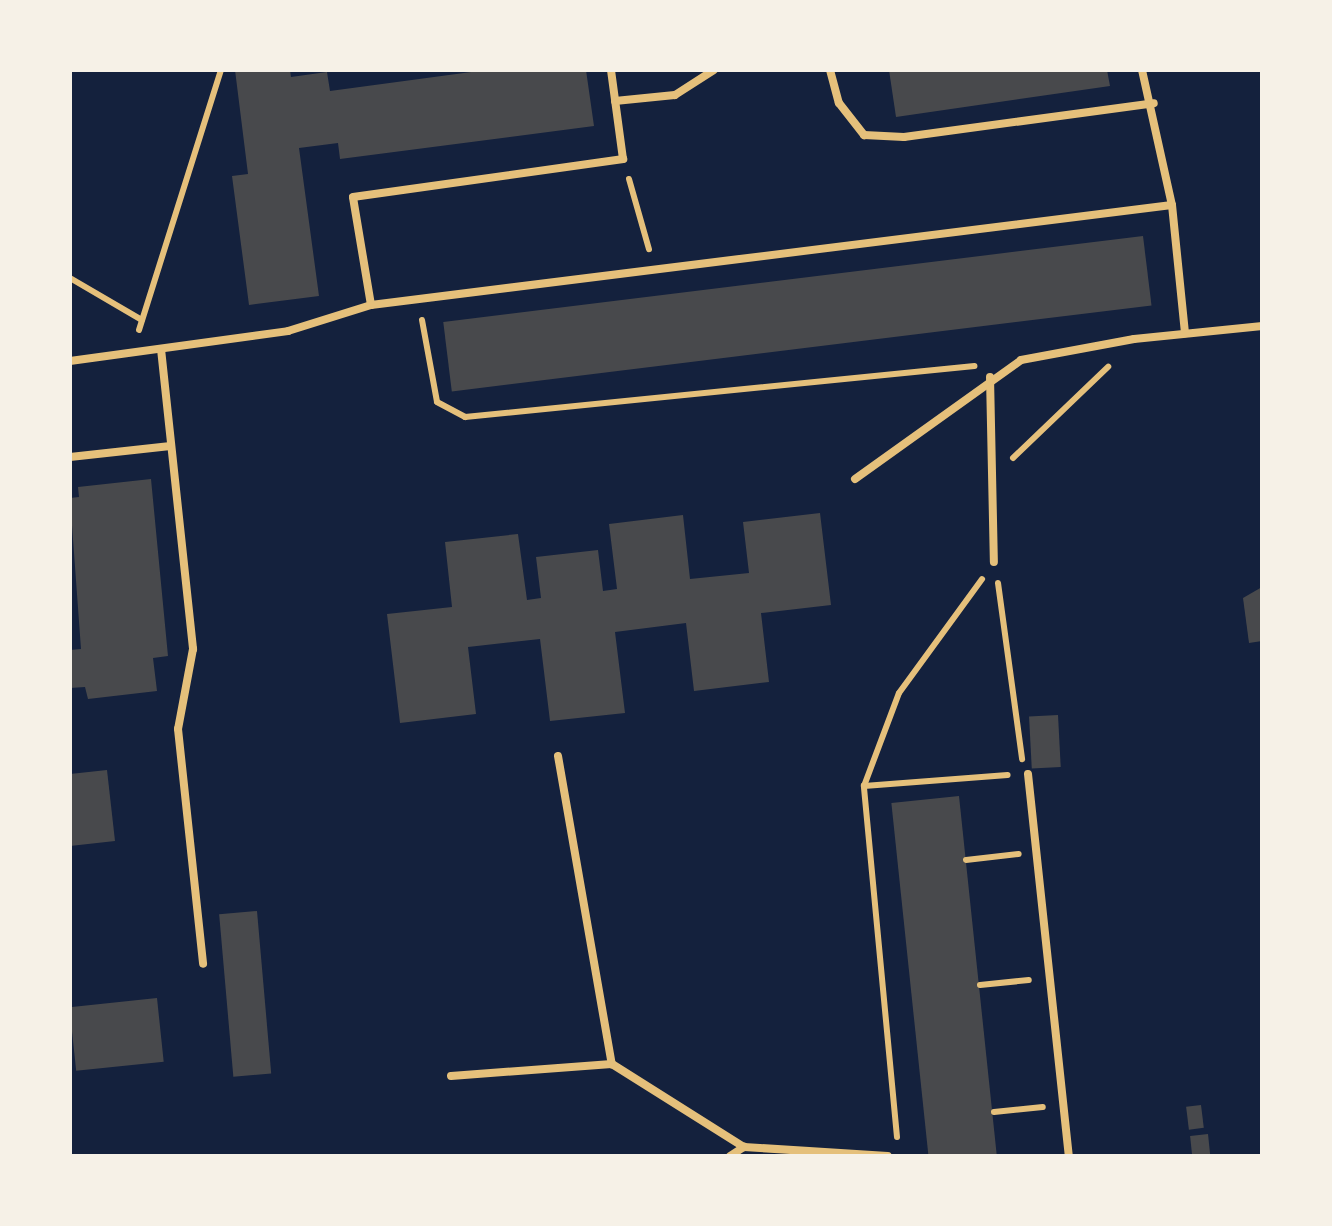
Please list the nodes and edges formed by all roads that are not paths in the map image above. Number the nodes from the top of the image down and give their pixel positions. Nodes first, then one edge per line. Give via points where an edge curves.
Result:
1 (610, 70) edge
2 (714, 70) edge
3 (830, 70) edge
4 (1142, 70) edge
5 (615, 101) junction
6 (1154, 103) junction
7 (1172, 204) junction
8 (372, 305) junction
9 (1262, 326) edge
10 (1184, 333) junction
11 (161, 349) junction
12 (70, 361) edge
13 (990, 376) junction
14 (170, 446) junction
15 (70, 457) edge
16 (855, 479) dead end
17 (994, 562) road end
18 (558, 756) dead end
19 (1028, 774) road end
20 (203, 964) dead end
21 (612, 1064) junction
22 (451, 1076) dead end
23 (744, 1147) junction
24 (730, 1156) edge
25 (888, 1156) edge
26 (1069, 1156) edge

1 - 5 lane
2 - 5 lane via 675,95
3 - 6 lane via 840,103 864,136 904,137
4 - 6 lane
5 - 8 lane via 623,159 353,196
6 - 7 lane
7 - 8 lane
7 - 10 lane
8 - 11 lane via 288,332
9 - 10 lane
10 - 13 lane via 1021,360
11 - 12 lane
11 - 14 lane
13 - 16 lane
13 - 17 lane
14 - 15 lane
14 - 20 lane via 193,649 178,729
18 - 21 lane
19 - 26 lane
21 - 22 lane
21 - 23 lane
23 - 24 lane
23 - 25 lane

